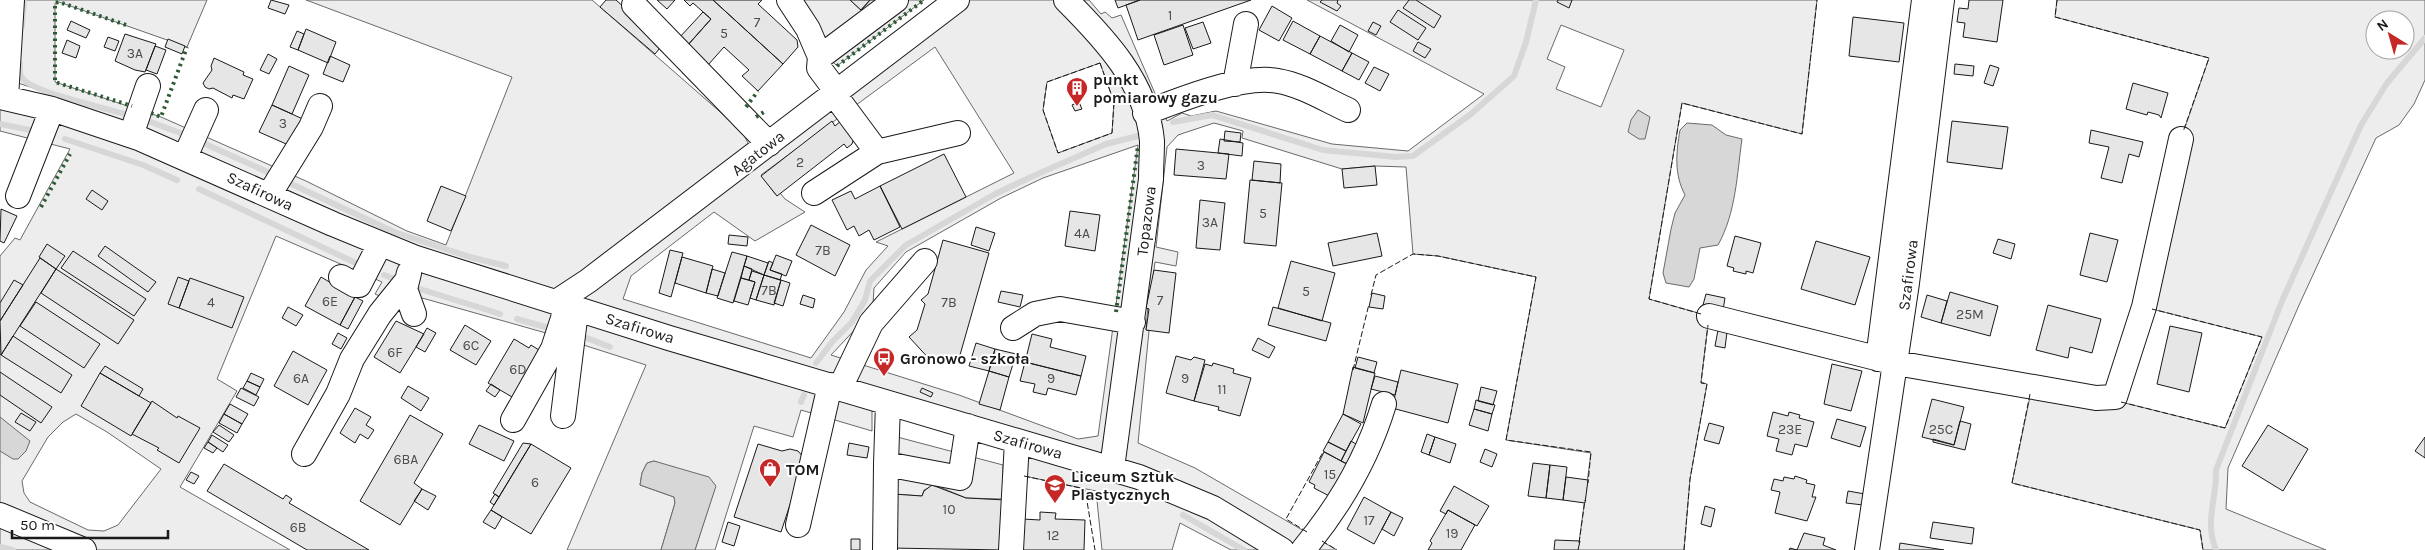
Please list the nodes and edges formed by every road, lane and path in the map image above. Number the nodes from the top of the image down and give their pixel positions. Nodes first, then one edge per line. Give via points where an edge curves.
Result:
1 (12, 0) edge
2 (789, 0) edge
3 (896, 0) edge
4 (957, 0) edge
5 (1066, 0) edge
6 (1924, 0) edge
7 (1942, 0) edge
8 (634, 5) dead end
9 (1246, 24) dead end
10 (820, 57) junction
11 (1236, 84) junction
12 (148, 86) dead end
13 (836, 93) junction
14 (3, 98) edge
15 (320, 106) dead end
16 (52, 109) junction
17 (206, 110) dead end
18 (1348, 110) dead end
19 (1145, 113) junction
20 (958, 133) dead end
21 (131, 135) junction
22 (2181, 139) dead end
23 (769, 144) junction
24 (878, 152) junction
25 (184, 157) junction
26 (814, 193) dead end
27 (269, 195) junction
28 (18, 196) dead end
29 (380, 244) junction
30 (416, 258) junction
31 (925, 261) dead end
32 (341, 277) dead end
33 (405, 283) junction
34 (567, 305) junction
35 (414, 314) dead end
36 (1709, 316) dead end
37 (1133, 322) junction
38 (1012, 328) dead end
39 (1887, 361) junction
40 (835, 387) junction
41 (888, 403) junction
42 (1384, 404) dead end
43 (563, 416) dead end
44 (513, 420) dead end
45 (968, 426) junction
46 (1017, 440) junction
47 (304, 454) dead end
48 (886, 464) junction
49 (1112, 468) junction
50 (0, 515) edge
51 (798, 525) dead end
52 (84, 550) edge
53 (885, 550) edge
54 (1010, 550) edge
55 (1282, 550) edge
56 (1303, 550) edge
57 (1867, 550) edge

1 - 14 street
2 - 10 street via 808,29
3 - 10 street
4 - 13 street, Agatowa
5 - 19 street, Topazowa via 1113,50 1134,84
6 - 39 street
7 - 39 street, Szafirowa via 1908,283
8 - 23 street
9 - 11 street
10 - 13 street via 819,68
11 - 18 street via 1279,81
11 - 19 street via 1180,99
12 - 21 street
13 - 23 street, Agatowa
13 - 24 street
14 - 16 street, Szafirowa
15 - 27 street via 311,127
16 - 21 street, Szafirowa
16 - 28 street
17 - 25 street
19 - 37 street, Topazowa via 1152,140 1151,179
20 - 24 street
21 - 25 street, Szafirowa
22 - 39 street via 2144,307 2115,397 2096,398
23 - 34 street, Agatowa via 588,281
24 - 26 street
25 - 27 street, Szafirowa
27 - 29 street, Szafirowa
29 - 30 street, Szafirowa
29 - 32 street via 359,285
30 - 33 street
30 - 34 street, Szafirowa
31 - 40 street via 870,323
33 - 35 street via 406,296
33 - 47 street via 380,314 352,358 338,394
34 - 40 street, Szafirowa
34 - 43 street
34 - 44 street via 553,349
36 - 39 street
37 - 38 street via 1060,309 1035,314
37 - 49 street, Topazowa
39 - 57 street, Szafirowa
40 - 41 street, Szafirowa
40 - 51 street
41 - 45 street, Szafirowa
41 - 48 street
42 - 56 street via 1375,432 1341,498
45 - 46 street, Szafirowa
45 - 48 street via 960,478
46 - 49 street, Szafirowa
46 - 54 street
48 - 53 street
49 - 55 street, Szafirowa via 1213,508
50 - 52 street

